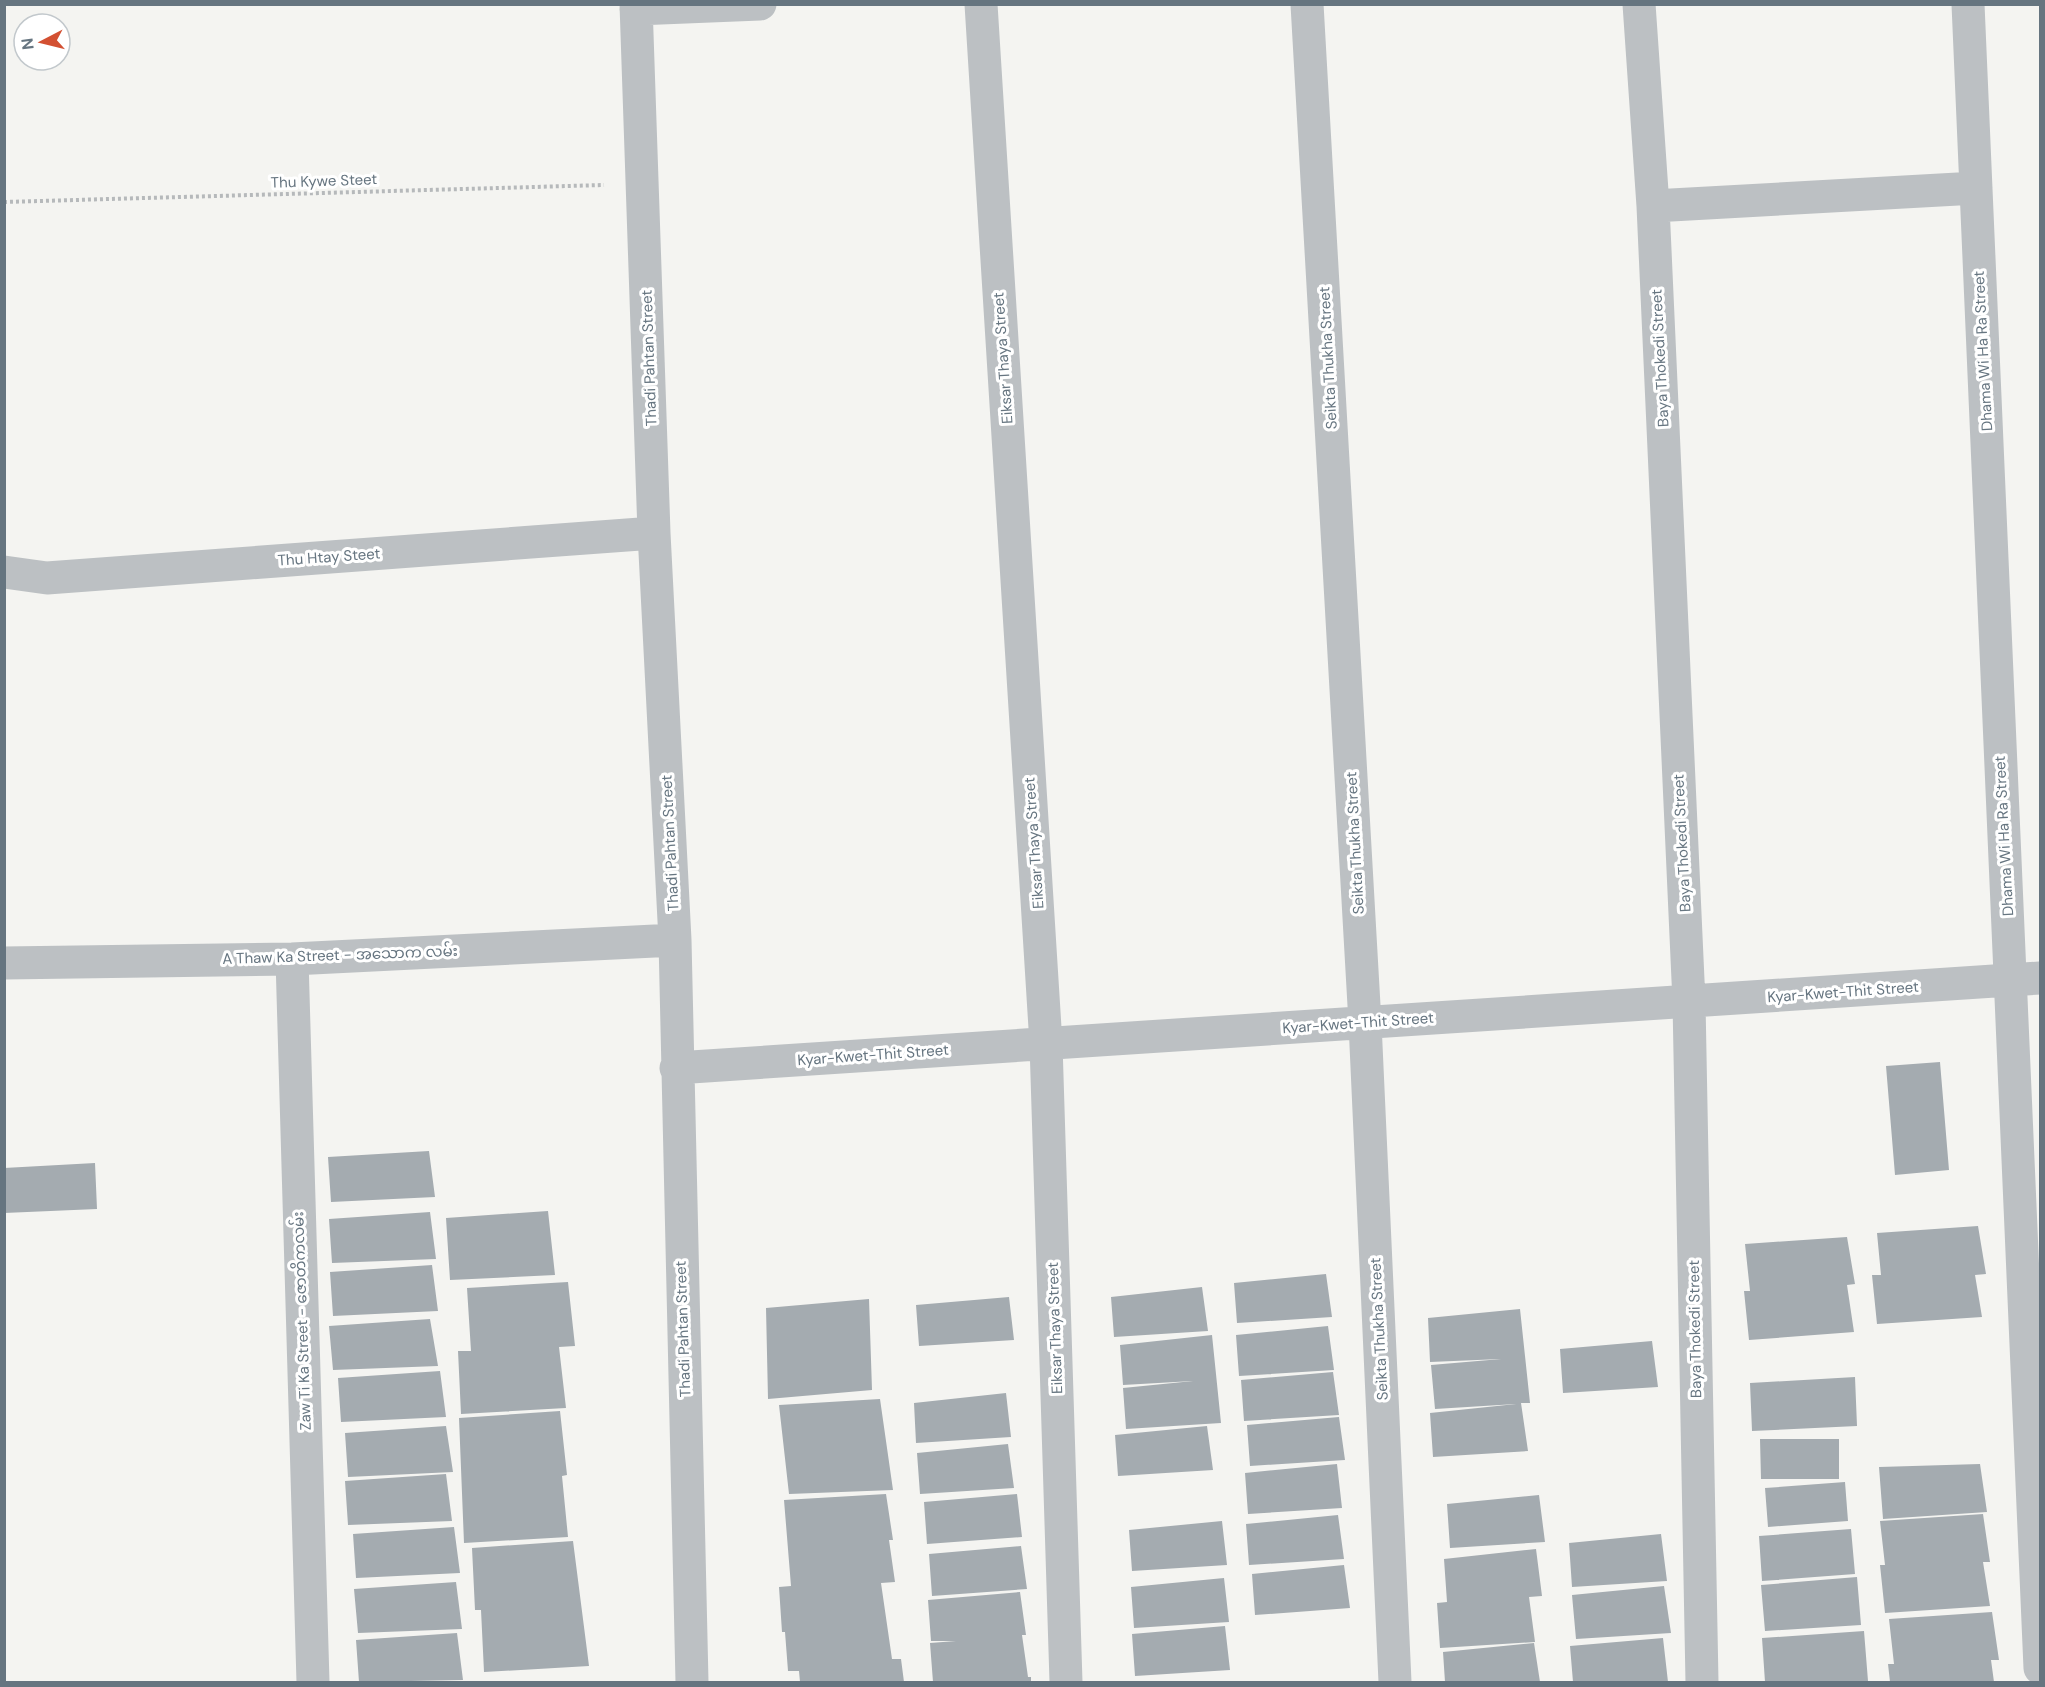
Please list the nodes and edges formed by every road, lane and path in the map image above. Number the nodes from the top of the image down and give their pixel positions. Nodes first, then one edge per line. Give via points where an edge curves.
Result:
1 (760, 4) edge
2 (981, 4) edge
3 (1307, 4) edge
4 (1639, 4) edge
5 (1968, 4) edge
6 (636, 7) edge
7 (643, 184) junction
8 (1976, 188) junction
9 (4, 202) edge
10 (1653, 206) junction
11 (654, 533) junction
12 (4, 572) edge
13 (675, 940) junction
14 (292, 959) junction
15 (4, 963) edge
16 (2025, 979) edge
17 (1689, 1002) junction
18 (1365, 1023) junction
19 (1046, 1044) junction
20 (676, 1068) junction
21 (2040, 1668) edge
22 (313, 1683) edge
23 (692, 1683) edge
24 (1066, 1683) edge
25 (1395, 1683) edge
26 (1702, 1683) edge

1 - 6 street
2 - 19 street, Eiksar Thaya Street
3 - 18 street, Seikta Thukha Street
4 - 10 street, Baya Thokedi Street
5 - 8 street, Dhama Wi Ha Ra Street
6 - 7 street, Thadi Pahtan Street
7 - 9 path, Thu Kywe Steet
7 - 11 street, Thadi Pahtan Street
8 - 10 street
8 - 16 street, Dhama Wi Ha Ra Street
10 - 17 street, Baya Thokedi Street
11 - 12 street, Thu Htay Steet via 47,578
11 - 13 street, Thadi Pahtan Street
13 - 14 street, A Thaw Ka Street - အသောက လမ်း
13 - 20 street, Thadi Pahtan Street
14 - 15 street, A Thaw Ka Street - အသောက လမ်း
14 - 22 street, Zaw Ti Ka Street - ဇောတိကလမ်း
16 - 17 street, Kyar-Kwet-Thit Street
16 - 21 street, Dhama Wi Ha Ra Street
17 - 18 street, Kyar-Kwet-Thit Street
17 - 26 street, Baya Thokedi Street
18 - 19 street, Kyar-Kwet-Thit Street
18 - 25 street, Seikta Thukha Street
19 - 20 street, Kyar-Kwet-Thit Street
19 - 24 street, Eiksar Thaya Street
20 - 23 street, Thadi Pahtan Street

